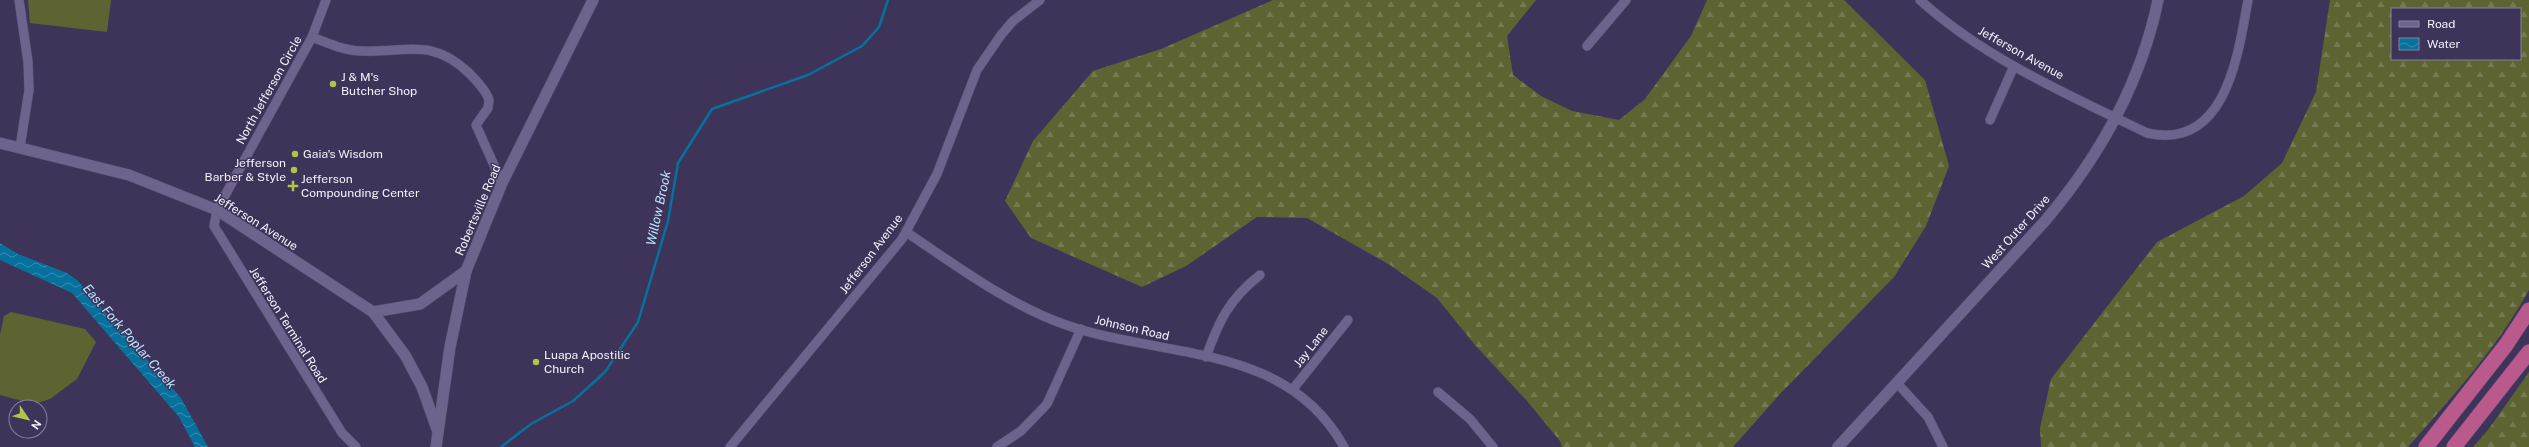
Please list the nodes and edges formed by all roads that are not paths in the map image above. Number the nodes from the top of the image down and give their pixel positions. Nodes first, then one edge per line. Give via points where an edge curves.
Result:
1 (19, 0) edge
2 (326, 0) edge
3 (593, 0) edge
4 (1040, 0) edge
5 (1626, 0) edge
6 (1920, 0) edge
7 (2158, 0) edge
8 (2248, 0) edge
9 (312, 36) junction
10 (1587, 46) dead end
11 (2014, 66) junction
12 (2116, 118) junction
13 (1990, 120) dead end
14 (0, 143) edge
15 (20, 147) junction
16 (502, 183) junction
17 (217, 210) junction
18 (906, 232) junction
19 (466, 271) junction
20 (1260, 275) dead end
21 (2529, 310) edge
22 (373, 312) junction
23 (1348, 320) dead end
24 (1081, 329) junction
25 (2529, 352) edge
26 (1206, 357) junction
27 (1897, 383) junction
28 (1292, 389) junction
29 (1438, 392) dead end
30 (438, 432) junction
31 (356, 447) edge
32 (436, 447) edge
33 (730, 447) edge
34 (997, 447) edge
35 (1344, 447) edge
36 (1493, 447) edge
37 (1838, 447) edge
38 (1943, 447) edge
39 (2426, 447) edge
40 (2454, 447) edge

1 - 15 street via 28,62 29,90
2 - 9 street, North Jefferson Circle
3 - 16 street, Robertsville Road
4 - 18 street, Jefferson Avenue via 1013,21 977,70 937,174
5 - 10 street
6 - 11 street, Jefferson Avenue via 1958,31
7 - 12 street, West Outer Drive via 2141,62
8 - 12 street, Jefferson Avenue via 2226,91 2213,112 2196,128 2175,136 2157,136
9 - 16 street via 348,50 362,52 420,48 439,52 465,69 489,100 488,108 476,125
9 - 17 street, North Jefferson Circle
11 - 12 street, Jefferson Avenue
11 - 13 street
12 - 27 street, West Outer Drive via 2096,153 2052,212
14 - 15 street, Jefferson Avenue
15 - 17 street, Jefferson Avenue via 129,175
16 - 19 street, Robertsville Road
17 - 22 street, Jefferson Avenue
17 - 31 street, Jefferson Terminal Road via 214,226 338,427
18 - 24 street, Johnson Road via 1034,313
18 - 33 street, Jefferson Avenue
19 - 22 street via 420,304
19 - 30 street, Robertsville Road via 451,345
20 - 26 street via 1244,287 1231,302 1218,323
21 - 39 highway via 2506,345
22 - 30 street, Jefferson Avenue via 408,361 422,387
23 - 28 street, Jay Lane
24 - 26 street, Johnson Road
24 - 34 street via 1047,404 1021,431
25 - 40 highway
26 - 28 street, Johnson Road via 1250,367 1274,377
27 - 37 street, West Outer Drive
27 - 38 street via 1928,417
28 - 35 street, Johnson Road via 1326,419
29 - 36 street via 1470,419
30 - 32 street, Robertsville Road

